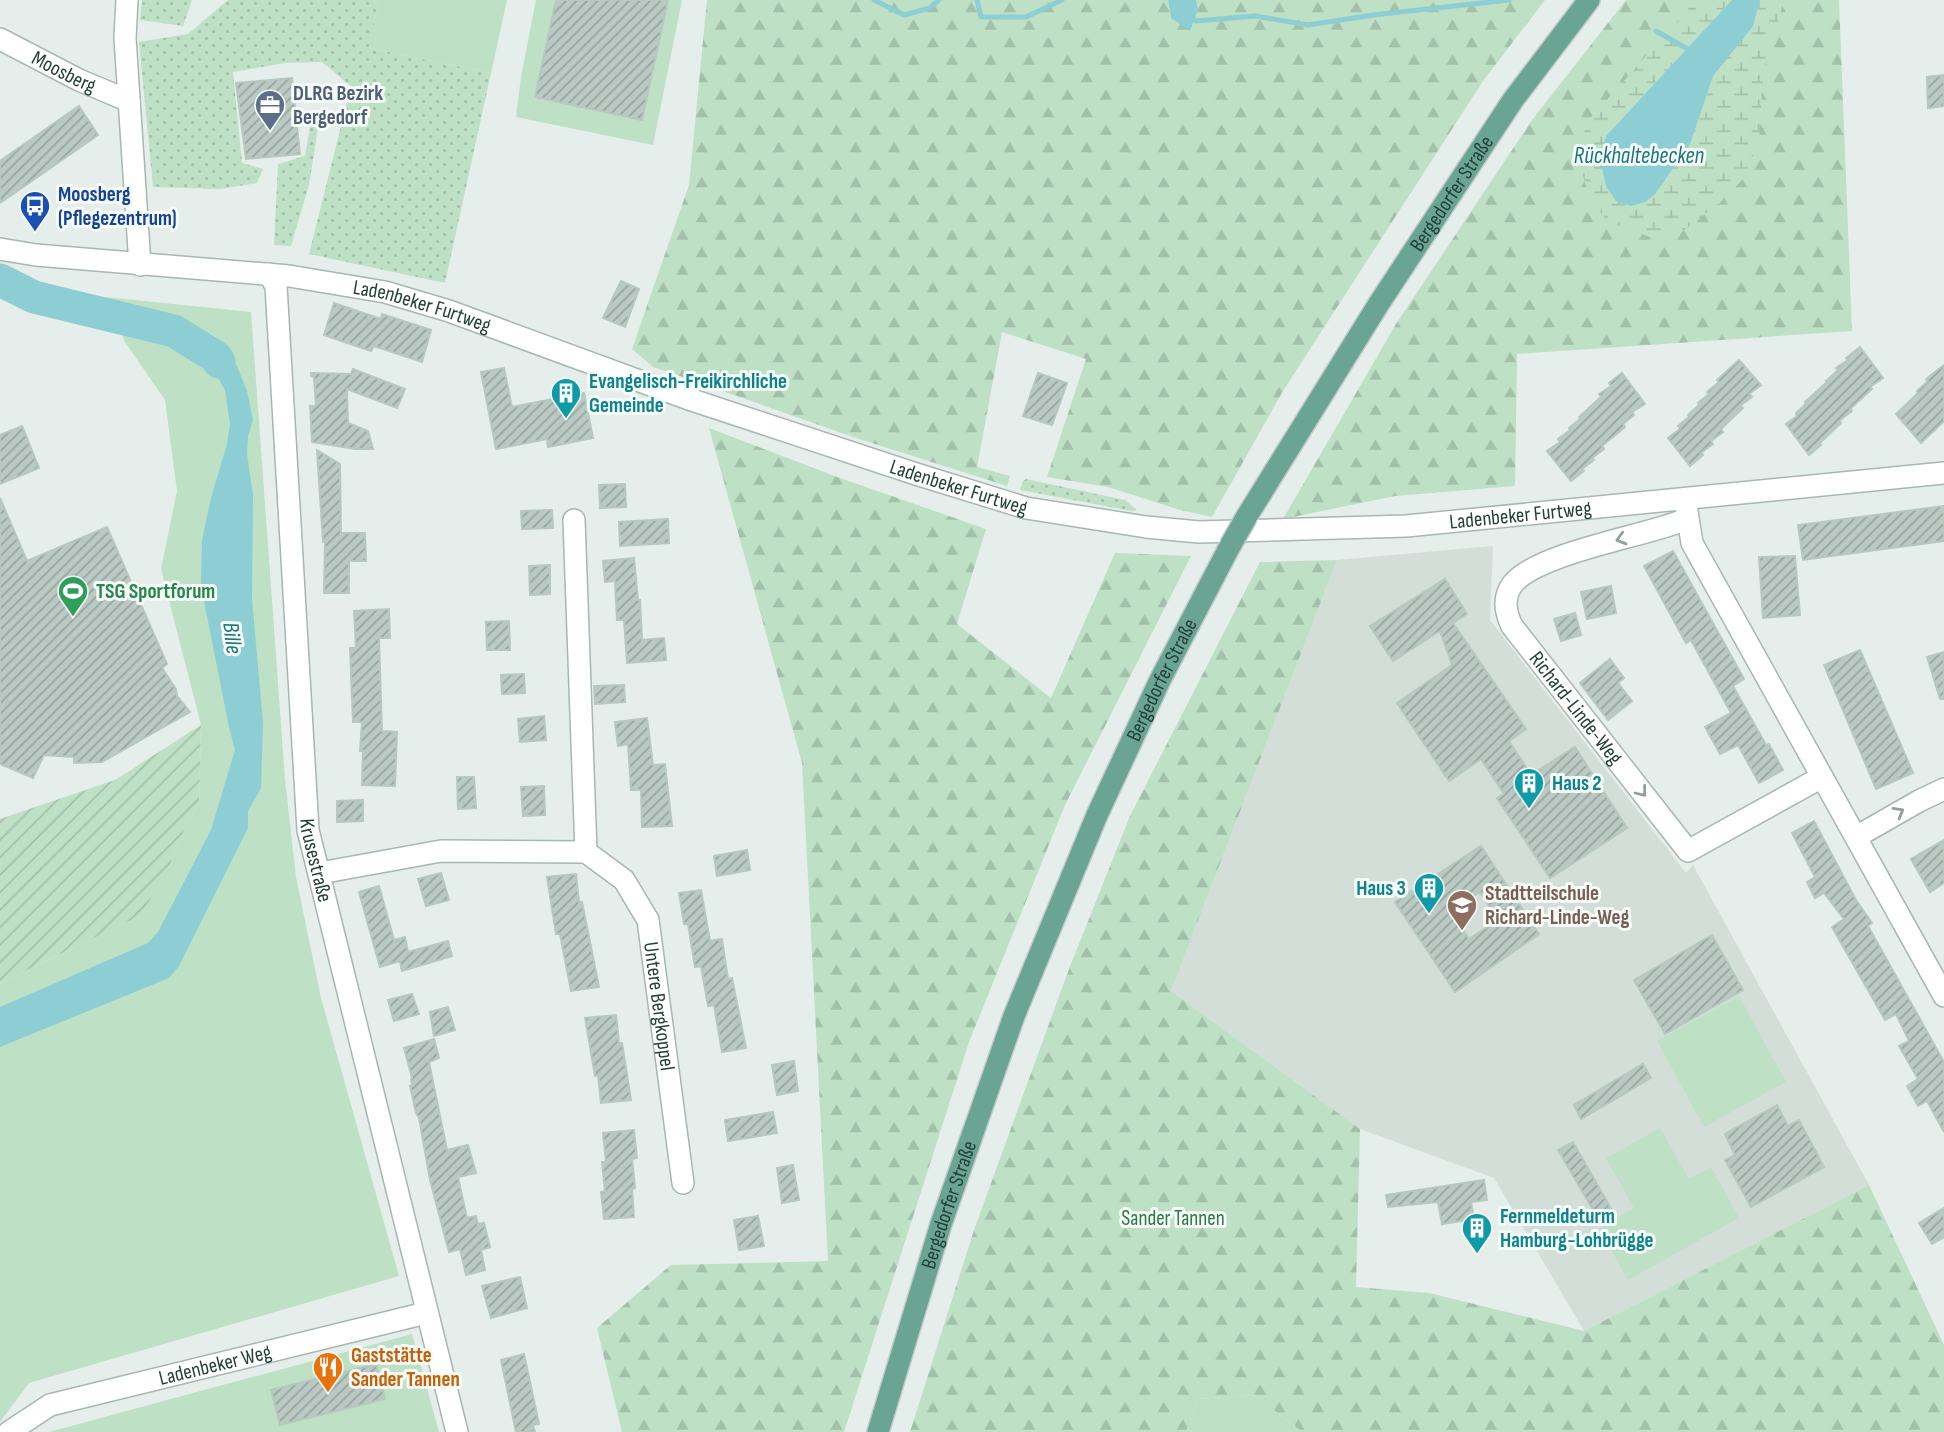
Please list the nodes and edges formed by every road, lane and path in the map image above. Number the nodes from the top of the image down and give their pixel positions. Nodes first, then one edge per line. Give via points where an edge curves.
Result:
1 (127, 0) edge
2 (1589, 0) edge
3 (0, 39) edge
4 (129, 101) junction
5 (0, 249) edge
6 (140, 265) junction
7 (269, 274) junction
8 (1944, 473) edge
9 (1686, 509) junction
10 (574, 520) dead end
11 (1240, 531) junction
12 (1822, 777) junction
13 (1944, 789) edge
14 (1856, 837) junction
15 (586, 852) junction
16 (320, 873) junction
17 (1944, 996) edge
18 (683, 1183) dead end
19 (426, 1313) junction
20 (9, 1432) edge
21 (457, 1432) edge
22 (878, 1432) edge

1 - 4 street, Moosberg
2 - 11 main road, Bergedorfer Straße via 1513,100 1378,305
3 - 4 street, Moosberg
4 - 6 street, Moosberg
5 - 6 street, Ladenbeker Furtweg
6 - 7 street, Ladenbeker Furtweg
7 - 11 street, Ladenbeker Furtweg via 385,292 449,311 686,398 1027,508 1146,527
7 - 16 street, Krusestraße via 276,286 308,830
8 - 9 street, Ladenbeker Furtweg
9 - 11 street, Ladenbeker Furtweg
9 - 12 street via 1692,543
9 -> 12 street, Richard-Linde-Weg via 1524,573 1513,584 1506,615 1688,851
10 - 15 street
11 - 22 main road, Bergedorfer Straße via 1160,680 1102,802 1014,1016 941,1224
12 - 14 street
14 -> 13 street
14 - 17 street
15 - 16 street via 441,851
15 - 18 street, Untere Bergkoppel via 624,880 648,920
16 - 19 street, Krusestraße
19 - 20 street, Ladenbeker Weg via 50,1405
19 - 21 street, Krusestraße

